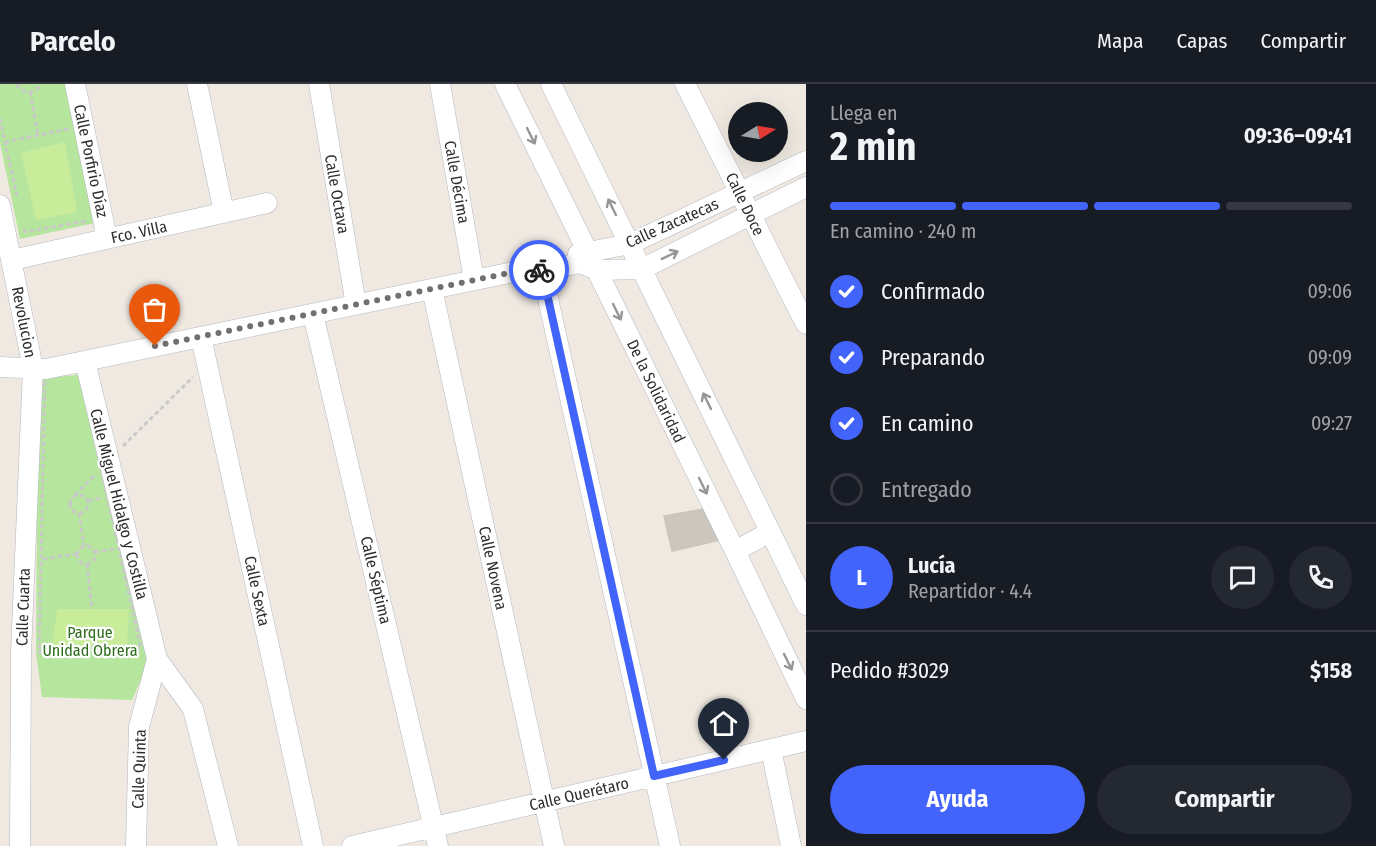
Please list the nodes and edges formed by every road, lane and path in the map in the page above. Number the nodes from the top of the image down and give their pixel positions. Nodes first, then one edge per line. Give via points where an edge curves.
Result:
1 (17, 84) edge
2 (41, 84) edge
3 (75, 84) edge
4 (197, 84) edge
5 (319, 84) edge
6 (440, 84) edge
7 (506, 84) edge
8 (551, 84) edge
9 (685, 84) edge
10 (30, 92) junction
11 (0, 119) edge
12 (75, 127) dead end
13 (39, 135) junction
14 (5, 142) junction
15 (806, 161) edge
16 (806, 187) edge
17 (740, 192) junction
18 (9, 202) edge
19 (267, 203) dead end
20 (224, 213) junction
21 (750, 215) junction
22 (94, 220) dead end
23 (9, 227) edge
24 (107, 239) junction
25 (630, 244) junction
26 (12, 260) junction
27 (592, 261) junction
28 (538, 267) junction
29 (642, 269) junction
30 (474, 280) junction
31 (432, 289) junction
32 (356, 305) junction
33 (313, 314) junction
34 (806, 324) edge
35 (201, 337) junction
36 (85, 360) junction
37 (0, 368) edge
38 (33, 368) junction
39 (199, 370) dead end
40 (116, 453) dead end
41 (108, 462) dead end
42 (75, 495) junction
43 (79, 513) junction
44 (771, 532) junction
45 (84, 546) junction
46 (119, 548) junction
47 (735, 551) junction
48 (95, 552) junction
49 (77, 554) junction
50 (41, 560) junction
51 (87, 564) junction
52 (806, 605) edge
53 (92, 609) dead end
54 (157, 659) junction
55 (806, 699) edge
56 (806, 741) edge
57 (771, 750) junction
58 (654, 776) junction
59 (545, 802) junction
60 (436, 837) edge
61 (20, 846) edge
62 (136, 846) edge
63 (228, 846) edge
64 (313, 846) edge
65 (352, 846) edge
66 (554, 846) edge
67 (670, 846) edge
68 (791, 846) edge

1 - 10 path
2 - 10 path
3 - 24 street, Calle Porfirio Díaz
4 - 20 street
5 - 32 street, Calle Octava
6 - 30 street, Calle Décima
7 -> 27 street, De la Solidaridad
25 -> 8 street
9 - 17 street, Calle Doce
10 - 13 path
11 - 14 path
12 - 13 path
13 - 14 path
14 - 18 path
15 - 17 street, Calle Zacatecas
16 - 21 street, Calle Zacatecas
17 - 21 street, Calle Doce
17 - 25 street, Calle Zacatecas
18 - 23 street, Revolucion
19 - 20 street, Fco. Villa
20 - 24 street, Fco. Villa
29 -> 21 street, Calle Zacatecas
21 - 34 street, Calle Doce
22 - 23 path via 25,232
23 - 26 street, Revolucion
24 - 26 street, Fco. Villa
25 - 27 street, Calle Zacatecas
25 - 29 street
26 - 38 street, Revolucion
27 - 28 street, Calle Zacatecas
27 - 29 street, Calle Zacatecas
27 -> 47 street, De la Solidaridad
28 - 30 street, Calle Zacatecas
28 - 58 street
44 -> 29 street
30 - 31 street, Calle Zacatecas
31 - 32 street, Calle Zacatecas
31 - 59 street, Calle Novena
32 - 33 street, Calle Zacatecas
33 - 35 street, Calle Zacatecas
33 - 60 street, Calle Séptima
35 - 36 street, Calle Zacatecas
35 - 64 street, Calle Sexta
36 - 38 street, Calle Zacatecas
36 - 54 street, Calle Miguel Hidalgo y Costilla
37 - 38 street, Calle Zacatecas
38 - 61 street, Calle Cuarta via 21,654
39 - 40 path
41 - 42 path
42 - 43 path via 70,506
42 - 43 path via 81,494 88,501 86,510
43 - 45 path
44 - 47 street
44 - 52 street
45 - 48 path
45 - 49 path
46 - 48 path
46 - 50 path via 141,648 52,648 39,652
46 - 50 path via 79,371 45,375
47 -> 55 street, De la Solidaridad
48 - 51 path via 94,560
49 - 50 path
49 - 51 path
51 - 53 path
54 - 62 street, Calle Quinta via 139,728
54 - 63 street, Calle Miguel Hidalgo y Costilla via 193,710
56 - 57 street, Calle Querétaro
57 - 58 street, Calle Querétaro
57 - 68 street
58 - 59 street, Calle Querétaro
58 - 67 street
59 - 60 street, Calle Querétaro
59 - 66 street, Calle Novena
60 - 65 street, Calle Querétaro

